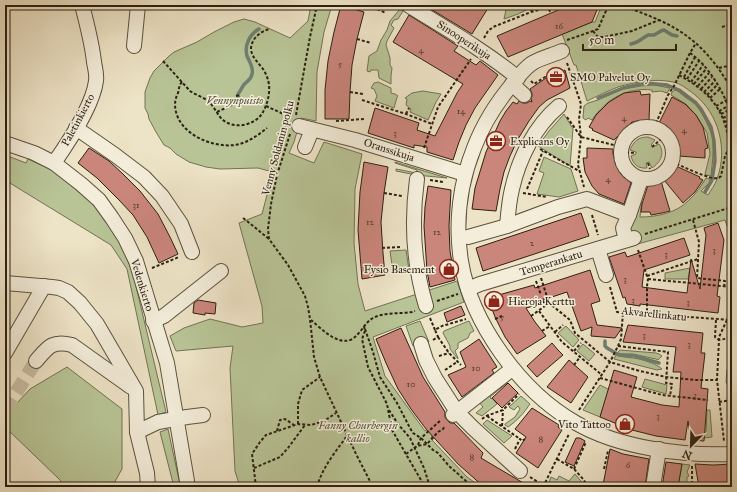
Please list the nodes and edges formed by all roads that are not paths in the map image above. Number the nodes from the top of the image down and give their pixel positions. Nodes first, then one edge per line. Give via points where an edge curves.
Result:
1 (82, 5) edge
2 (138, 5) edge
3 (408, 5) edge
4 (134, 46) dead end
5 (563, 46) road end
6 (520, 80) junction
7 (524, 94) dead end
8 (560, 106) road end
9 (76, 128) junction
10 (5, 143) edge
11 (305, 147) dead end
12 (54, 163) junction
13 (465, 174) junction
14 (417, 179) road end
15 (641, 179) junction
16 (628, 215) junction
17 (506, 226) junction
18 (468, 237) dead end
19 (601, 248) junction
20 (192, 252) road end
21 (221, 271) dead end
22 (606, 274) road end
23 (5, 283) edge
24 (44, 286) junction
25 (465, 290) junction
26 (426, 306) road end
27 (153, 321) junction
28 (427, 342) road end
29 (5, 353) edge
30 (36, 361) tunnel mouth
31 (512, 369) junction
32 (136, 391) junction
33 (203, 415) dead end
34 (449, 418) junction
35 (176, 419) junction
36 (137, 432) junction
37 (659, 449) junction
38 (729, 454) edge
39 (520, 471) dead end
40 (148, 487) edge
41 (187, 487) edge
42 (653, 487) edge

1 - 9 street, Paletinkierto via 97,79 92,96
2 - 4 street
3 - 6 street, Sinooperikuja via 472,44
5 - 6 street via 531,64
6 - 7 street, Sinooperikuja
6 - 13 street via 495,107 484,125
8 - 17 street via 546,118 523,157 518,191
9 - 12 street, Paletinkierto
9 - 20 street via 144,177 162,196 181,224
10 - 12 street, Vedenkierto
11 - 13 street, Oranssikuja via 299,127 355,140
12 - 27 street, Vedenkierto via 99,200 125,238 136,261
13 - 25 street via 459,221 459,245
14 - 26 street via 414,216 416,265
15 - 15 street via 626,169 618,152 631,133 646,127 659,129 670,140 674,162 657,182
15 - 16 street
16 - 17 street via 587,199
16 - 19 street, Temperankatu via 623,228 630,239
17 - 18 street
19 - 22 street
19 - 25 street, Temperankatu via 536,274 480,284
21 - 27 street via 164,316
23 - 24 street
24 - 29 street
24 - 32 street via 68,292 80,303 97,324
25 - 31 street
27 - 35 street, Vedenkierto via 167,363
28 - 34 street via 426,360
30 - 32 street via 56,343 72,345
31 - 34 street
31 - 37 street via 545,402 575,423 607,437
32 - 36 street
33 - 35 street
34 - 39 street via 473,428
35 - 36 street via 158,422
35 - 41 street, Vedenkierto
36 - 40 street
37 - 38 street
37 - 42 street

